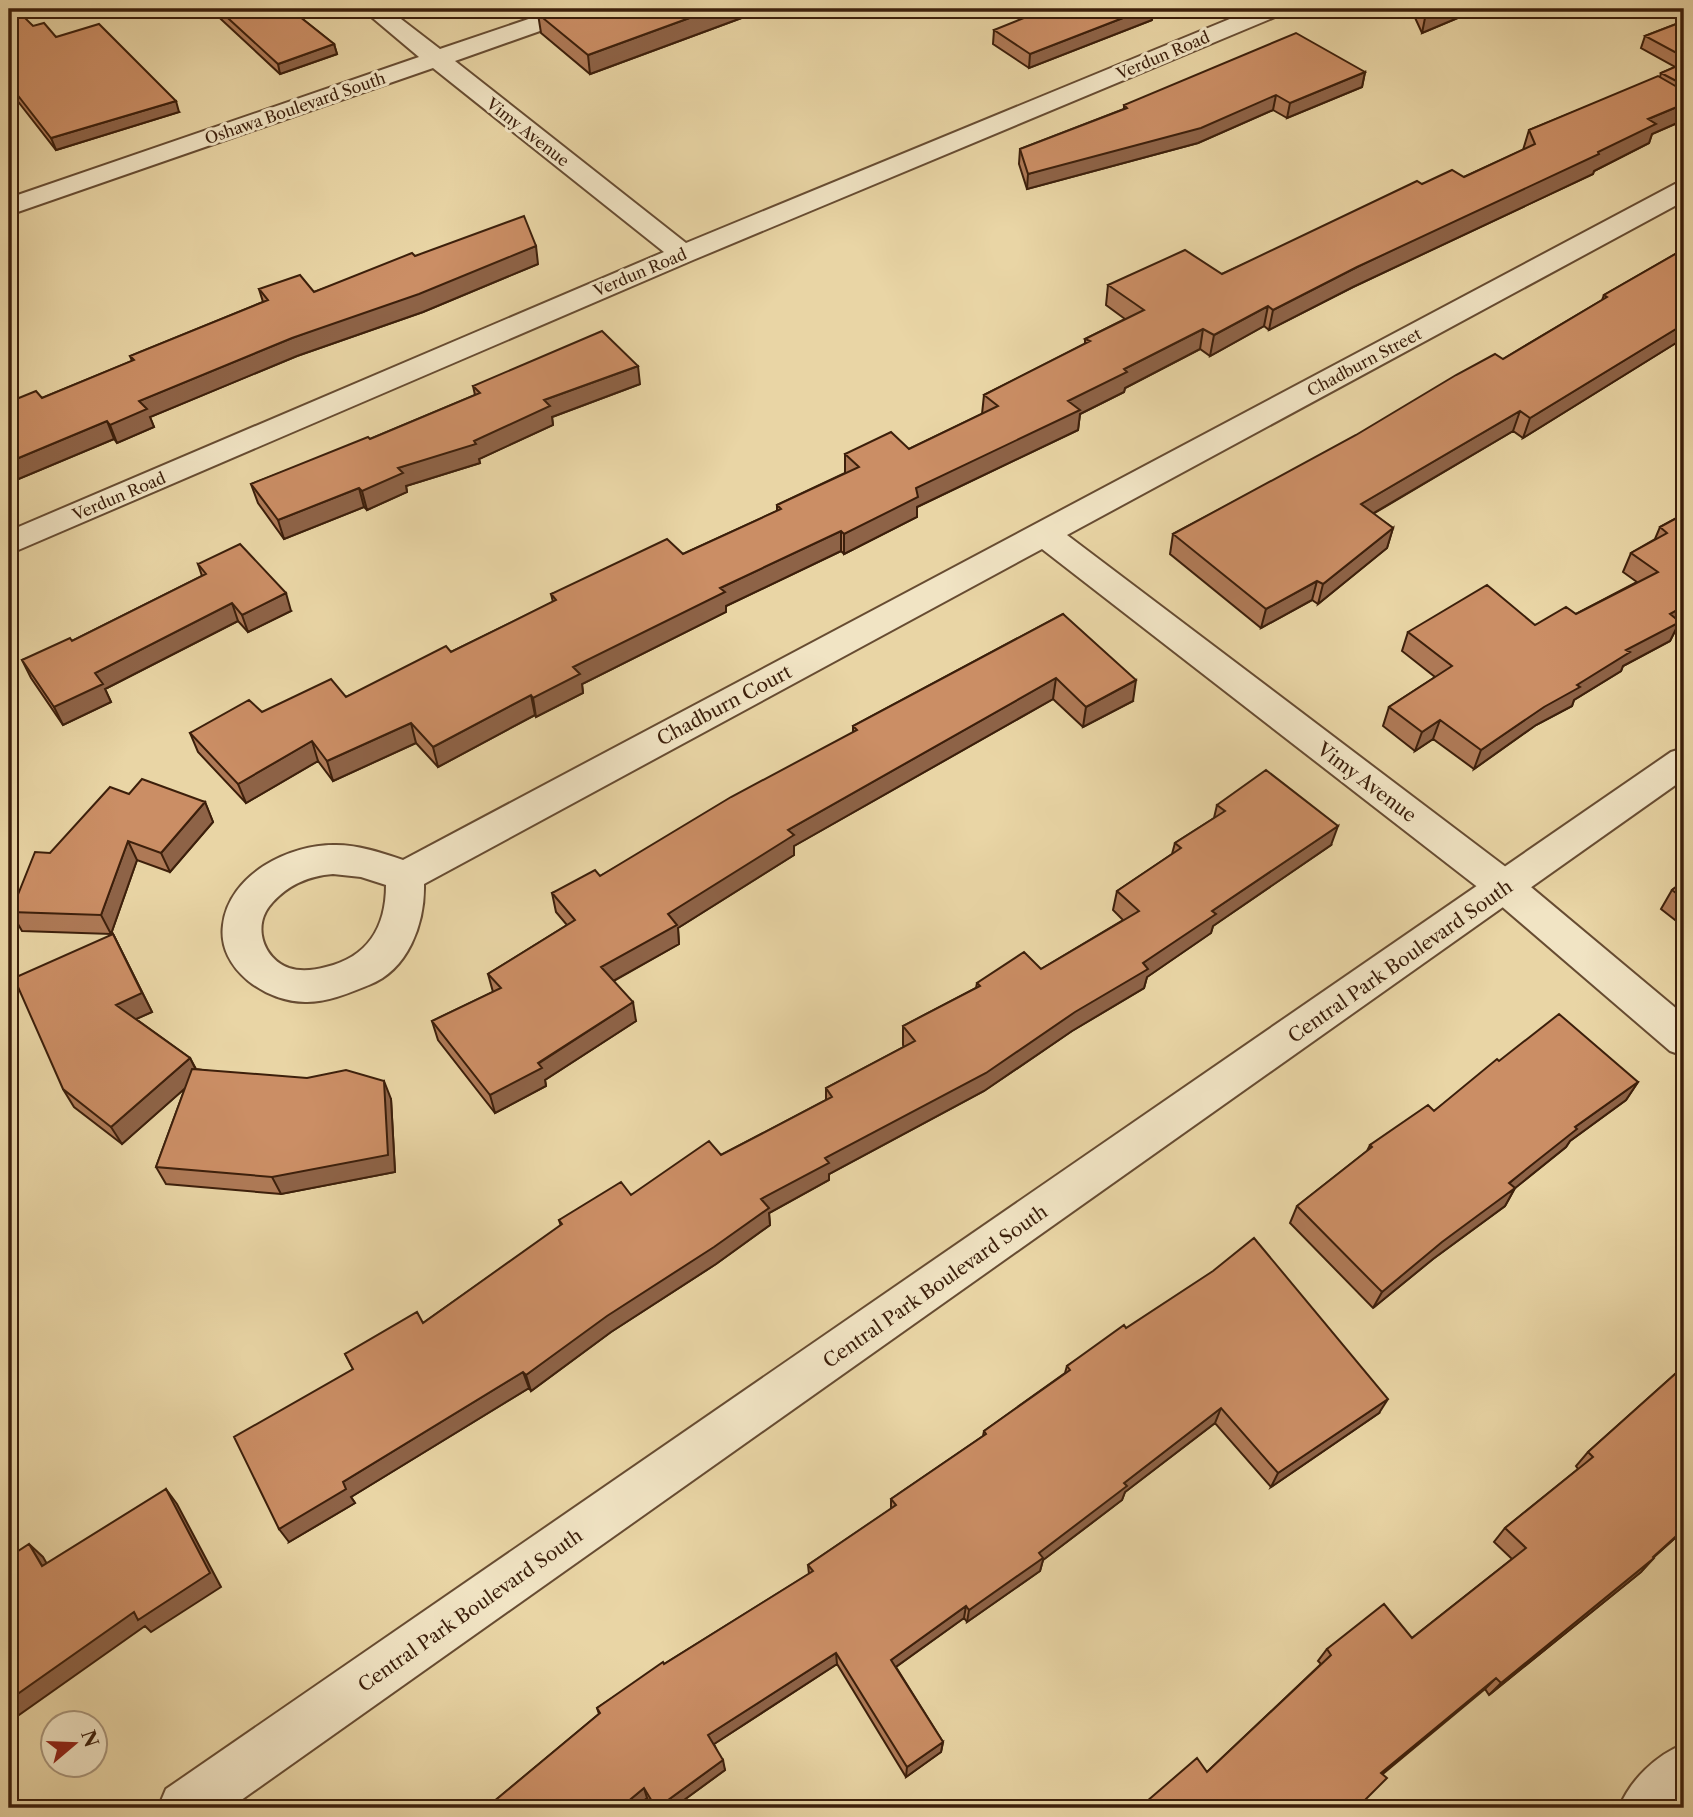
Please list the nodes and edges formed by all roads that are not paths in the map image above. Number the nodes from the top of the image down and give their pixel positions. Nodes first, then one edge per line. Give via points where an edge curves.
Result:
1 (374, 9) edge
2 (580, 9) edge
3 (1273, 9) edge
4 (436, 59) junction
5 (1684, 190) edge
6 (14, 198) edge
7 (683, 254) junction
8 (1043, 533) junction
9 (9, 543) edge
10 (1684, 761) edge
11 (405, 877) junction
12 (1506, 888) junction
13 (1684, 1039) edge
14 (1684, 1770) edge
15 (185, 1808) edge
16 (1646, 1808) edge

1 - 4 street, Vimy Avenue
2 - 4 street, Oshawa Boulevard South
3 - 7 street, Verdun Road
4 - 6 street, Oshawa Boulevard South
4 - 7 street, Vimy Avenue
5 - 8 street, Chadburn Street
7 - 9 street, Verdun Road
8 - 11 street, Chadburn Court
8 - 12 street, Vimy Avenue
10 - 12 street, Central Park Boulevard South
11 - 11 street via 406,902 393,942 365,970 327,983 293,985 265,974 243,943 244,919 260,889 294,866 332,859 357,861
12 - 13 street, Vimy Avenue
12 - 15 street, Central Park Boulevard South
14 - 16 street

